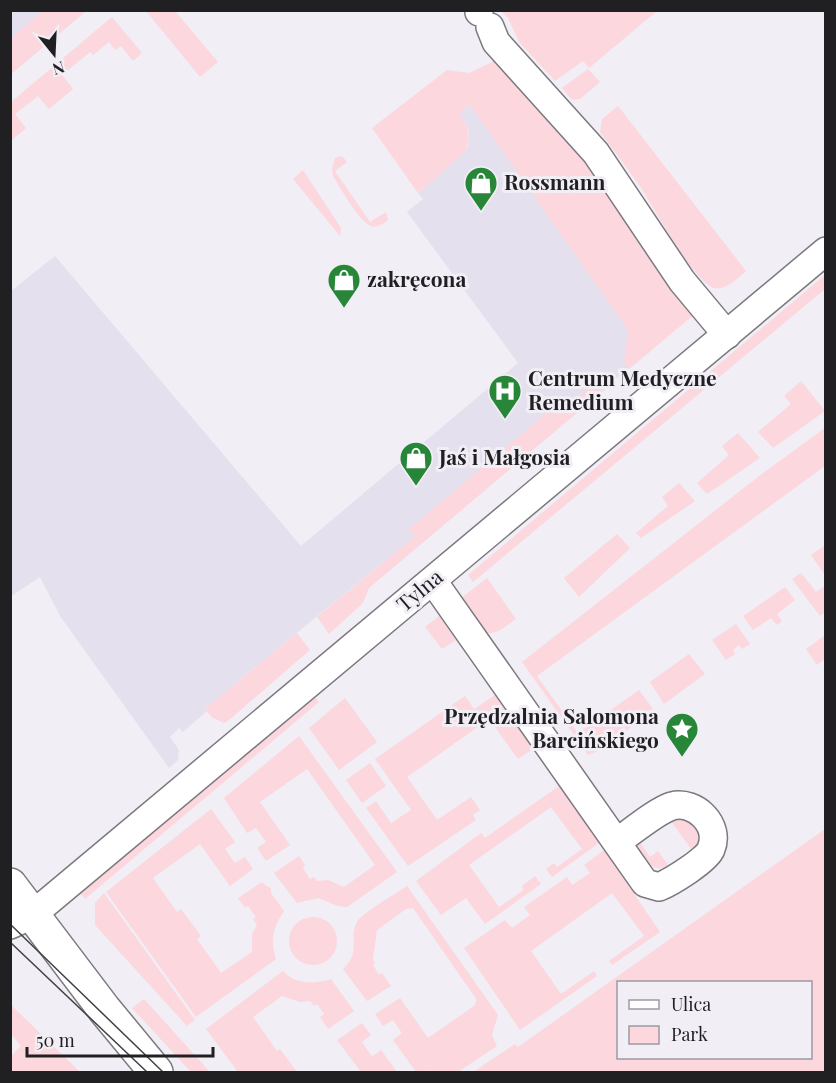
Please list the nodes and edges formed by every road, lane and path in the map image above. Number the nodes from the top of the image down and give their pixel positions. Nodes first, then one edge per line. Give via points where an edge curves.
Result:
1 (483, 16) edge
2 (825, 251) edge
3 (727, 335) junction
4 (433, 581) junction
5 (617, 842) dead end
6 (10, 885) edge
7 (21, 920) edge
8 (156, 1072) edge

1 - 3 street via 496,42 596,153 682,280
2 - 3 street, Tylna
3 - 4 street, Tylna
4 - 5 street
4 - 7 street, Tylna
6 - 7 street
7 - 8 street

